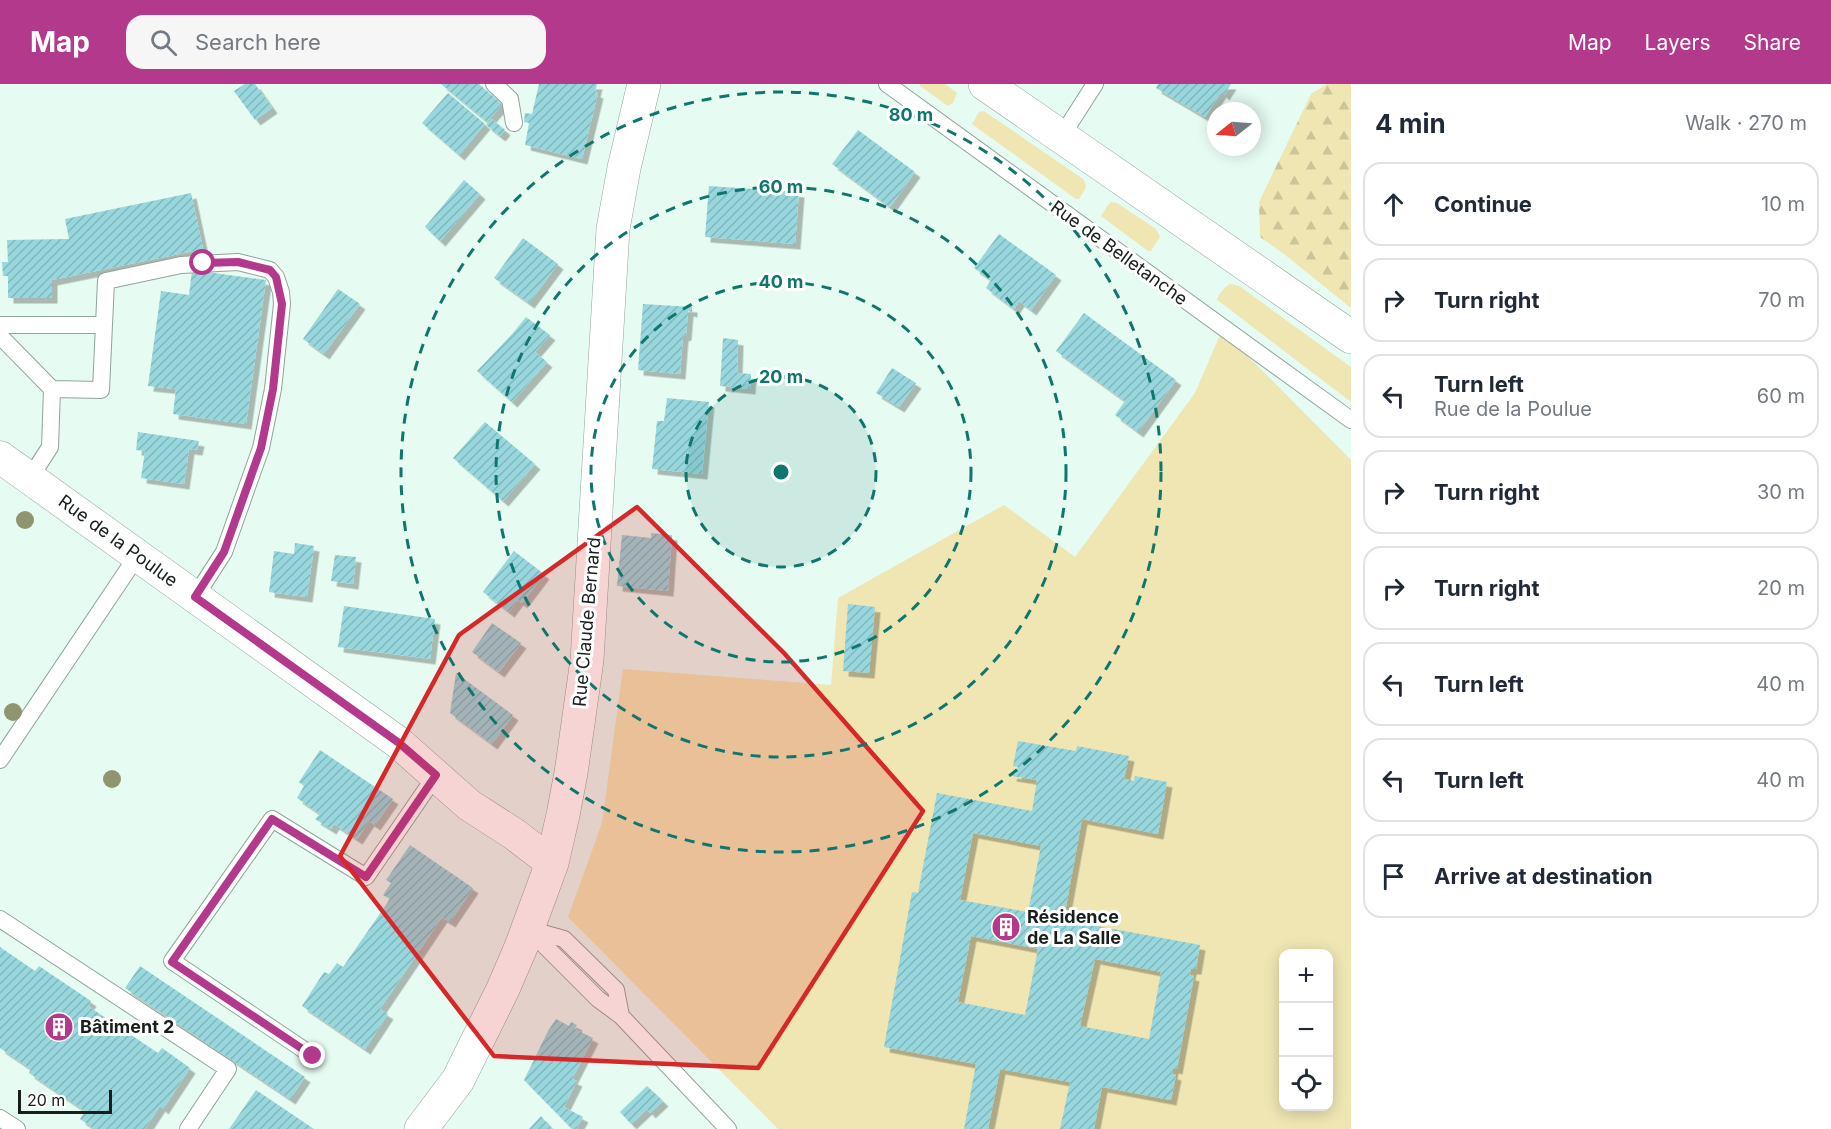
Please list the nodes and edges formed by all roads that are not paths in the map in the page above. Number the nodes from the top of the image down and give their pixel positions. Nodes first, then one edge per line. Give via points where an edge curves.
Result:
1 (494, 84) edge
2 (644, 84) edge
3 (887, 84) edge
4 (985, 84) edge
5 (1095, 84) edge
6 (514, 123) dead end
7 (1061, 137) junction
8 (0, 325) edge
9 (104, 325) junction
10 (0, 336) edge
11 (1351, 338) edge
12 (52, 389) junction
13 (1351, 420) edge
14 (0, 457) edge
15 (30, 478) junction
16 (137, 556) junction
17 (195, 597) junction
18 (0, 760) edge
19 (436, 775) junction
20 (552, 863) junction
21 (0, 919) edge
22 (528, 929) junction
23 (313, 1056) dead end
24 (0, 1118) edge
25 (17, 1129) edge
26 (188, 1129) edge
27 (421, 1129) edge
28 (728, 1129) edge

1 - 6 lane via 510,99
2 - 20 street, Rue Claude Bernard via 613,229 587,660 571,773
3 - 13 lane, Rue de Belletanche
4 - 7 street
5 - 7 lane
7 - 11 street
8 - 9 lane
9 - 12 lane via 101,390
9 - 17 lane via 106,281 181,265 226,262 255,265 270,270 276,277 282,304 273,389 261,448 224,552
10 - 12 lane
12 - 15 lane via 50,447
14 - 15 street, Rue de la Poulue
15 - 16 street, Rue de la Poulue
16 - 17 street, Rue de la Poulue
16 - 18 lane
17 - 19 street, Rue de la Poulue via 399,743
19 - 20 street, Rue de la Poulue via 469,805
19 - 23 lane via 366,877 272,819 172,962
20 - 22 street, Rue Claude Bernard
21 - 26 lane via 228,1069
22 - 27 street, Rue Claude Bernard via 458,1080
22 - 28 lane via 564,939 616,990 621,1016
24 - 25 lane

